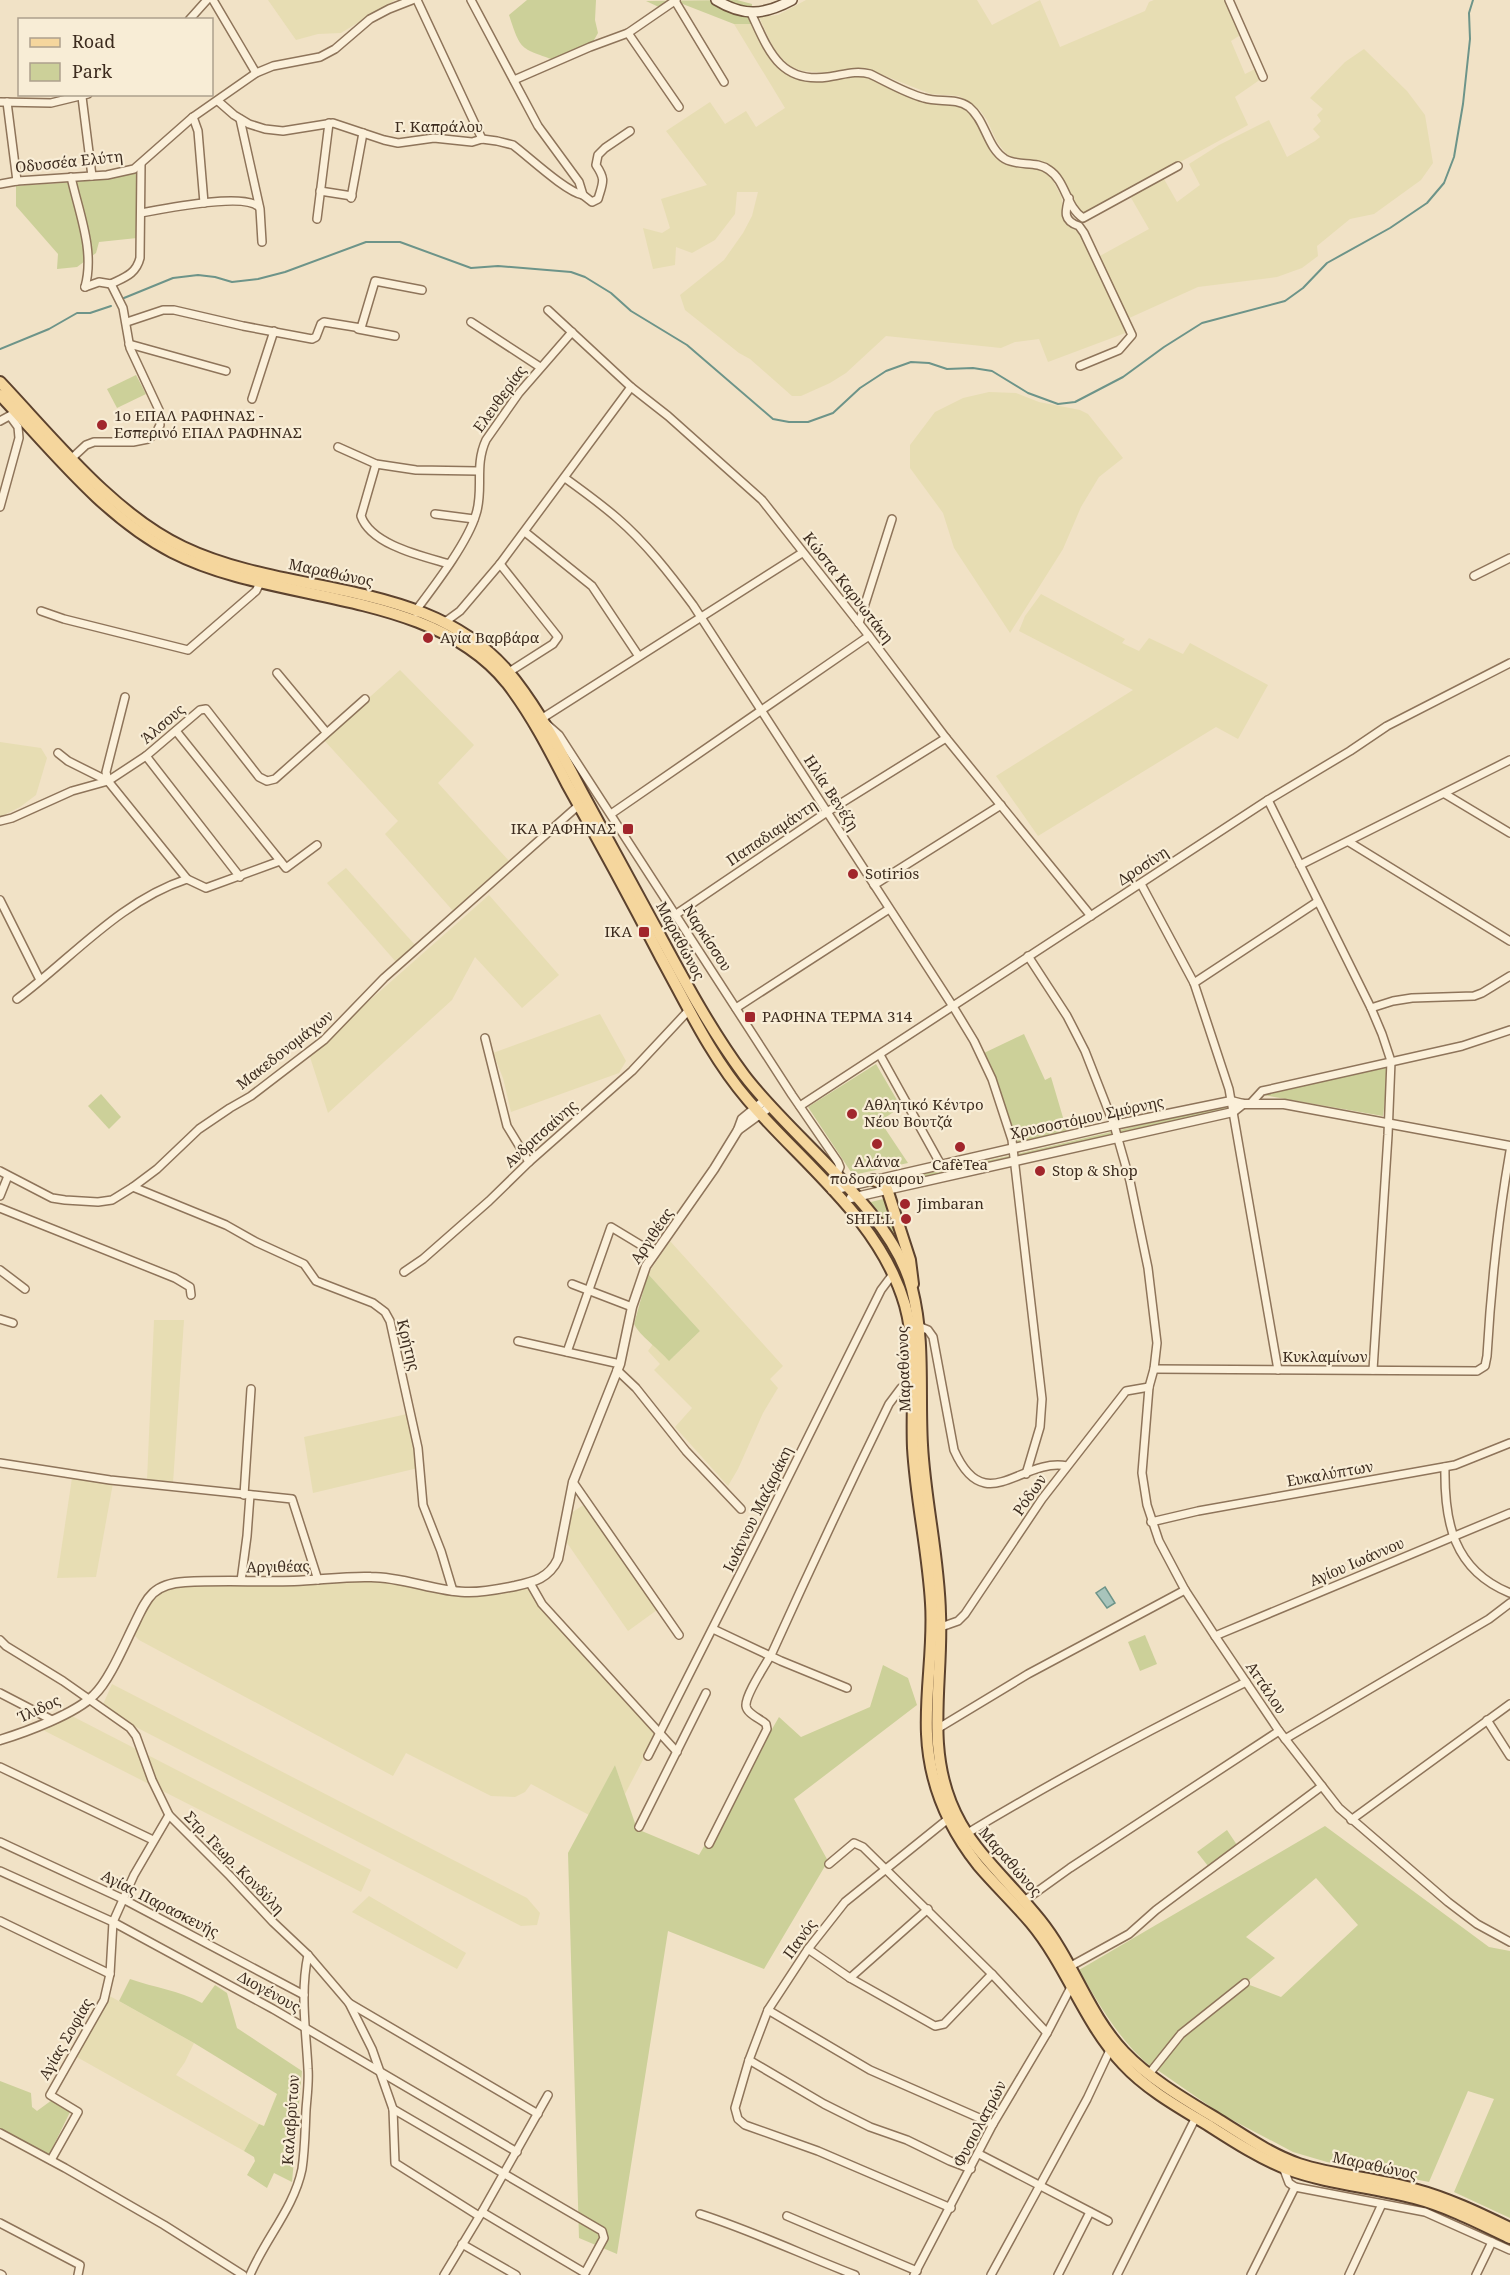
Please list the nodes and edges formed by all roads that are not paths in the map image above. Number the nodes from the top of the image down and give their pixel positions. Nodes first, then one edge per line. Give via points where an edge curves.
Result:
1 (207, 0) edge
2 (213, 0) edge
3 (414, 0) edge
4 (471, 0) edge
5 (675, 0) edge
6 (716, 0) edge
7 (792, 0) edge
8 (1229, 0) edge
9 (751, 13) junction
10 (191, 18) edge
11 (628, 33) junction
12 (256, 73) junction
13 (1263, 77) dead end
14 (514, 80) junction
15 (724, 82) dead end
16 (85, 96) edge
17 (218, 101) junction
18 (3, 102) edge
19 (679, 107) dead end
20 (193, 117) junction
21 (240, 119) junction
22 (329, 123) junction
23 (630, 131) dead end
24 (363, 133) junction
25 (482, 139) junction
26 (141, 164) junction
27 (1178, 166) dead end
28 (92, 176) junction
29 (71, 177) junction
30 (17, 181) junction
31 (0, 184) edge
32 (320, 191) junction
33 (583, 195) junction
34 (1069, 198) junction
35 (204, 202) junction
36 (260, 209) junction
37 (141, 213) junction
38 (316, 219) dead end
39 (262, 242) dead end
40 (111, 284) junction
41 (422, 290) dead end
42 (548, 310) dead end
43 (127, 322) junction
44 (471, 322) dead end
45 (358, 329) junction
46 (274, 331) junction
47 (572, 332) junction
48 (395, 336) dead end
49 (129, 344) junction
50 (1080, 366) dead end
51 (540, 367) junction
52 (226, 371) dead end
53 (0, 382) edge
54 (631, 387) junction
55 (0, 394) edge
56 (252, 399) dead end
57 (12, 413) junction
58 (0, 421) edge
59 (338, 447) dead end
60 (72, 458) junction
61 (376, 464) junction
62 (478, 471) junction
63 (565, 478) junction
64 (0, 507) edge
65 (435, 514) dead end
66 (474, 519) junction
67 (892, 519) dead end
68 (525, 532) junction
69 (802, 553) junction
70 (1510, 558) edge
71 (448, 564) junction
72 (500, 564) junction
73 (1474, 576) dead end
74 (261, 582) junction
75 (417, 609) junction
76 (41, 610) dead end
77 (701, 617) junction
78 (416, 621) junction
79 (445, 622) junction
80 (859, 623) junction
81 (869, 636) junction
82 (638, 656) junction
83 (1510, 663) edge
84 (509, 672) junction
85 (277, 673) dead end
86 (125, 697) dead end
87 (365, 699) dead end
88 (761, 711) junction
89 (542, 718) junction
90 (176, 731) junction
91 (326, 732) junction
92 (946, 738) junction
93 (58, 753) dead end
94 (146, 756) junction
95 (1510, 760) edge
96 (108, 781) junction
97 (1445, 794) junction
98 (1268, 800) junction
99 (579, 805) junction
100 (1001, 805) junction
101 (827, 812) junction
102 (611, 814) junction
103 (0, 821) edge
104 (1510, 833) edge
105 (1349, 842) junction
106 (317, 845) dead end
107 (280, 861) junction
108 (1300, 865) junction
109 (240, 876) junction
110 (187, 879) junction
111 (1141, 884) junction
112 (874, 885) junction
113 (0, 900) edge
114 (1317, 902) junction
115 (889, 909) junction
116 (675, 915) junction
117 (1091, 916) junction
118 (1510, 941) edge
119 (1028, 956) junction
120 (1510, 976) edge
121 (40, 980) junction
122 (1194, 983) junction
123 (17, 999) dead end
124 (736, 1008) junction
125 (954, 1008) junction
126 (1371, 1008) junction
127 (689, 1010) junction
128 (1510, 1030) edge
129 (485, 1038) dead end
130 (880, 1055) junction
131 (1391, 1061) junction
132 (1231, 1101) junction
133 (768, 1103) junction
134 (1247, 1104) junction
135 (800, 1106) junction
136 (758, 1111) junction
137 (1233, 1112) junction
138 (1387, 1122) junction
139 (1114, 1125) junction
140 (1118, 1138) junction
141 (1510, 1146) edge
142 (1013, 1148) junction
143 (1510, 1151) edge
144 (1013, 1161) junction
145 (529, 1162) junction
146 (941, 1165) junction
147 (0, 1171) edge
148 (8, 1176) junction
149 (836, 1176) junction
150 (873, 1180) junction
151 (133, 1187) junction
152 (846, 1187) junction
153 (887, 1189) junction
154 (832, 1190) junction
155 (0, 1196) edge
156 (855, 1197) junction
157 (842, 1200) junction
158 (0, 1208) edge
159 (654, 1253) junction
160 (0, 1270) edge
161 (404, 1272) dead end
162 (893, 1274) junction
163 (572, 1284) dead end
164 (25, 1288) dead end
165 (590, 1290) junction
166 (191, 1295) dead end
167 (913, 1295) junction
168 (632, 1307) junction
169 (0, 1319) edge
170 (13, 1323) dead end
171 (918, 1326) junction
172 (518, 1341) dead end
173 (567, 1352) junction
174 (619, 1367) junction
175 (1154, 1369) junction
176 (1278, 1370) junction
177 (1372, 1370) junction
178 (912, 1380) junction
179 (1149, 1387) junction
180 (251, 1389) dead end
181 (1510, 1443) edge
182 (0, 1463) edge
183 (1067, 1466) junction
184 (1445, 1467) junction
185 (1026, 1474) junction
186 (573, 1482) junction
187 (247, 1495) junction
188 (741, 1509) dead end
189 (1510, 1513) edge
190 (1151, 1522) junction
191 (1453, 1537) junction
192 (318, 1580) junction
193 (241, 1581) junction
194 (530, 1583) junction
195 (1185, 1590) junction
196 (453, 1591) junction
197 (1510, 1593) edge
198 (1510, 1603) edge
199 (941, 1627) junction
200 (713, 1629) junction
201 (679, 1635) dead end
202 (1215, 1636) junction
203 (0, 1640) edge
204 (770, 1656) junction
205 (1246, 1682) junction
206 (847, 1688) dead end
207 (0, 1693) edge
208 (706, 1693) dead end
209 (88, 1700) junction
210 (1510, 1704) edge
211 (52, 1720) junction
212 (1486, 1720) junction
213 (937, 1729) junction
214 (1279, 1731) junction
215 (659, 1734) junction
216 (1285, 1739) junction
217 (0, 1740) edge
218 (677, 1752) junction
219 (648, 1756) dead end
220 (1510, 1756) edge
221 (0, 1767) edge
222 (1322, 1786) junction
223 (169, 1815) junction
224 (948, 1818) junction
225 (1350, 1820) junction
226 (639, 1827) dead end
227 (966, 1834) junction
228 (153, 1840) junction
229 (0, 1842) edge
230 (709, 1844) dead end
231 (830, 1864) dead end
232 (886, 1868) junction
233 (0, 1871) edge
234 (123, 1899) junction
235 (1024, 1901) junction
236 (928, 1909) junction
237 (0, 1921) edge
238 (113, 1922) junction
239 (1510, 1942) edge
240 (808, 1949) junction
241 (308, 1955) junction
242 (1071, 1966) junction
243 (110, 1974) junction
244 (992, 1974) junction
245 (850, 1978) junction
246 (1245, 1983) dead end
247 (1071, 1987) junction
248 (304, 1995) junction
249 (349, 2003) junction
250 (768, 2010) junction
251 (305, 2028) junction
252 (1047, 2033) junction
253 (1110, 2050) junction
254 (749, 2060) junction
255 (381, 2073) junction
256 (1149, 2074) junction
257 (548, 2095) dead end
258 (393, 2109) junction
259 (538, 2114) junction
260 (1196, 2117) junction
261 (993, 2124) junction
262 (0, 2133) edge
263 (517, 2152) junction
264 (979, 2154) junction
265 (51, 2160) junction
266 (1283, 2168) junction
267 (971, 2169) junction
268 (505, 2173) junction
269 (1039, 2186) junction
270 (1295, 2187) junction
271 (1382, 2204) junction
272 (951, 2208) junction
273 (1090, 2212) junction
274 (481, 2214) junction
275 (700, 2214) dead end
276 (787, 2216) dead end
277 (1108, 2221) dead end
278 (0, 2223) edge
279 (1510, 2228) edge
280 (1510, 2238) edge
281 (1492, 2242) junction
282 (462, 2244) junction
283 (1510, 2250) edge
284 (915, 2273) edge
285 (78, 2275) edge
286 (243, 2275) edge
287 (250, 2275) edge
288 (444, 2275) edge
289 (516, 2275) edge
290 (855, 2275) edge
291 (991, 2275) edge
292 (1058, 2275) edge
293 (1117, 2275) edge
294 (1251, 2275) edge
295 (1349, 2275) edge
296 (1476, 2275) edge

1 - 10 street
2 - 12 street
3 - 12 street, Οδυσσέα Ελύτη via 370,19 336,49 320,57
3 - 25 street
4 - 14 street
5 - 11 street
5 - 15 street
6 - 9 main road
7 - 9 main road via 774,9
8 - 13 street
9 - 34 street via 773,58 783,68 815,78 861,72 921,98 963,104 979,118 1002,157 1011,162 1044,166 1059,179
11 - 14 street
11 - 19 street
12 - 17 street, Οδυσσέα Ελύτη
14 - 33 street via 538,126 579,182
16 - 18 street via 51,103
16 - 28 street
17 - 20 street, Οδυσσέα Ελύτη
17 - 21 street, Γ. Καπράλου
18 - 30 street
20 - 26 street, Οδυσσέα Ελύτη
20 - 35 street via 198,131
21 - 22 street, Γ. Καπράλου via 283,131
21 - 36 street
22 - 24 street, Γ. Καπράλου
22 - 32 street
23 - 33 street via 598,155 596,165 604,176 598,199 592,202
24 - 25 street, Γ. Καπράλου via 398,142
24 - 32 street via 352,197
25 - 33 street, Γ. Καπράλου via 513,145 565,186
26 - 28 street, Οδυσσέα Ελύτη via 125,172
26 - 37 street
27 - 34 street via 1083,218
28 - 29 street, Οδυσσέα Ελύτη
29 - 30 street, Οδυσσέα Ελύτη
29 - 40 street via 89,251 85,287 99,282
30 - 31 street, Οδυσσέα Ελύτη
32 - 38 street
34 - 50 street via 1067,218 1084,233 1132,335 1119,350
35 - 36 street via 249,201
35 - 37 street
36 - 39 street
37 - 40 street via 138,267
40 - 43 street
41 - 45 street via 375,281 364,325
42 - 47 street, Κώστα Καρυωτάκη
43 - 46 street via 169,309
43 - 49 street
44 - 51 street
45 - 46 street via 324,322 312,339
45 - 48 street
46 - 56 street
47 - 51 street, Ελευθερίας
47 - 54 street, Κώστα Καρυωτάκη
49 - 52 street
49 - 60 street via 159,410 159,429 143,441 94,442
51 - 62 street, Ελευθερίας via 486,440
53 - 60 main road, Μαραθώνος
54 - 63 street
54 - 69 street, Κώστα Καρυωτάκη via 762,500
55 - 57 main road, Μαραθώνος
57 - 58 street
57 - 64 street via 19,438
57 - 74 main road, Μαραθώνος via 91,490 164,548 194,562
59 - 61 street
60 - 75 main road, Μαραθώνος via 129,512 188,549 246,569
61 - 62 street via 416,470
61 - 71 street via 361,516 364,524 392,545
62 - 66 street, Ελευθερίας
63 - 68 street
63 - 77 street, Ηλία Βενέζη via 629,529 669,573
65 - 66 street
66 - 71 street, Ελευθερίας
67 - 80 street
68 - 72 street
68 - 82 street via 592,586
69 - 77 street
69 - 80 street, Κώστα Καρυωτάκη
70 - 73 street
71 - 75 street, Ελευθερίας
72 - 79 street via 460,611
72 - 84 street via 558,637
74 - 76 street via 256,591 188,650 64,620
74 - 78 main road, Μαραθώνος
75 - 78 street, Ελευθερίας
75 - 79 main road, Μαραθώνος
77 - 82 street
77 - 88 street, Ηλία Βενέζη
78 - 99 main road, Μαραθώνος via 464,645 502,678 541,735
79 - 84 main road, Μαραθώνος via 478,643
80 - 81 street, Κώστα Καρυωτάκη
81 - 88 street
81 - 92 street, Κώστα Καρυωτάκη
82 - 89 street
83 - 98 street, Δροσίνη via 1387,726
84 - 89 main road, Μαραθώνος
85 - 91 street
86 - 96 street via 106,766
87 - 91 street, Άλσους
88 - 101 street, Ηλία Βενέζη
88 - 102 street
89 - 102 street, Ναρκίσσου via 559,735
89 - 133 main road, Μαραθώνος via 697,1005
90 - 91 street, Άλσους via 206,709 259,777 267,781 275,779
90 - 94 street, Άλσους
90 - 107 street
92 - 100 street, Κώστα Καρυωτάκη
92 - 101 street, Παπαδιαμάντη
93 - 96 street
94 - 96 street, Άλσους
94 - 109 street
95 - 97 street
96 - 103 street, Άλσους
96 - 110 street
97 - 104 street
97 - 105 street
98 - 108 street
98 - 111 street, Δροσίνη
99 - 127 main road, Μαραθώνος
99 - 151 street, Μακεδονομάχων via 384,978 324,1040 251,1096 199,1129
100 - 112 street
100 - 117 street, Κώστα Καρυωτάκη
101 - 112 street, Ηλία Βενέζη
101 - 116 street, Παπαδιαμάντη
102 - 116 street, Ναρκίσσου
105 - 108 street
105 - 118 street
106 - 107 street via 286,868
107 - 109 street
108 - 114 street
109 - 110 street via 206,888
110 - 121 street via 138,902
111 - 117 street, Δροσίνη
111 - 122 street
112 - 115 street, Ηλία Βενέζη
113 - 121 street
114 - 122 street
114 - 126 street
115 - 124 street
115 - 125 street, Ηλία Βενέζη
116 - 124 street, Ναρκίσσου
117 - 119 street, Δροσίνη
119 - 125 street, Δροσίνη
119 - 139 street, Αττάλου via 1074,1030
120 - 126 street via 1473,996 1412,998
121 - 123 street
122 - 132 street
124 - 135 street, Ναρκίσσου
125 - 130 street, Δροσίνη
125 - 142 street, Ηλία Βενέζη via 992,1079
126 - 131 street
127 - 136 main road, Μαραθώνος via 724,1069
127 - 145 street, Ανδριτσαίνης via 632,1071
128 - 131 street via 1462,1046
129 - 145 street via 507,1126
130 - 135 street, Δροσίνη
130 - 146 street
131 - 134 street via 1262,1091
131 - 138 street
132 - 134 street, Χρυσοστόμου Σμύρνης
132 - 137 street
132 - 139 street, Χρυσοστόμου Σμύρνης
133 - 136 street
133 - 149 main road, Μαραθώνος
134 - 137 street, Χρυσοστόμου Σμύρνης
134 - 138 street, Χρυσοστόμου Σμύρνης via 1284,1104
135 - 149 street, Ναρκίσσου via 838,1162
136 - 154 main road, Μαραθώνος
136 - 159 street, Αργιθέας via 742,1119 714,1169
137 - 140 street, Χρυσοστόμου Σμύρνης
137 - 176 street
138 - 141 street, Χρυσοστόμου Σμύρνης
138 - 177 street
139 - 140 street, Αττάλου
139 - 142 street, Χρυσοστόμου Σμύρνης
140 - 144 street, Χρυσοστόμου Σμύρνης
140 - 175 street, Αττάλου via 1148,1268 1157,1343
142 - 144 street, Ηλία Βενέζη
142 - 146 street, Χρυσοστόμου Σμύρνης
143 - 177 street, Κυκλαμίνων via 1501,1202 1485,1366 1477,1371
144 - 153 street, Χρυσοστόμου Σμύρνης
144 - 185 street, Ηλία Βενέζη via 1042,1399 1040,1427
145 - 161 street, Ανδριτσαίνης via 473,1216
146 - 150 street, Χρυσοστόμου Σμύρνης
147 - 148 street, Μακεδονομάχων
148 - 151 street, Μακεδονομάχων via 52,1198 75,1201 112,1200
148 - 155 street
149 - 152 main road, Μαραθώνος
150 - 152 street, Χρυσοστόμου Σμύρνης
150 - 153 main road
151 - 196 street, Κρήτης via 226,1225 304,1264 323,1285 374,1303 385,1312 418,1448 423,1505
152 - 154 street, Χρυσοστόμου Σμύρνης
152 - 156 main road, Μαραθώνος
153 - 156 street, Χρυσοστόμου Σμύρνης
153 - 167 main road via 913,1270
154 - 157 main road, Μαραθώνος
156 - 157 street, Χρυσοστόμου Σμύρνης
156 - 167 main road, Μαραθώνος via 896,1251
157 - 162 main road, Μαραθώνος via 866,1228
158 - 166 street via 175,1278 190,1287
159 - 165 street via 611,1227
159 - 168 street, Αργιθέας
160 - 164 street
162 - 178 main road, Μαραθώνος via 909,1325
162 - 200 street, Ιωάννου Μαζαράκη via 881,1290
163 - 165 street
165 - 168 street
165 - 173 street
167 - 171 main road, Μαραθώνος
168 - 174 street, Αργιθέας
169 - 170 street
171 - 185 street via 928,1329 933,1337 947,1423 960,1465 969,1476 983,1482 998,1484
171 - 199 main road, Μαραθώνος via 923,1456
172 - 173 street
173 - 174 street
174 - 186 street, Αργιθέας
174 - 188 street via 686,1451
175 - 176 street, Κυκλαμίνων
175 - 179 street, Αττάλου
176 - 177 street, Κυκλαμίνων
178 - 204 street via 900,1388 890,1404
178 - 224 main road, Μαραθώνος via 915,1469 932,1611 927,1731 931,1770
179 - 183 street, Ρόδων via 1126,1391
179 - 190 street, Αττάλου via 1142,1473
180 - 187 street
181 - 184 street, Ευκαλύπτων
182 - 187 street
183 - 185 street via 1055,1464
183 - 199 street, Ρόδων via 965,1614
184 - 190 street, Ευκαλύπτων
184 - 191 street via 1445,1506
186 - 194 street, Αργιθέας via 554,1569
186 - 201 street
187 - 192 street via 292,1500
187 - 193 street
189 - 191 street, Αγίου Ιωάννου
190 - 195 street, Αττάλου
191 - 197 street via 1484,1577
191 - 202 street, Αγίου Ιωάννου
192 - 193 street, Αργιθέας
192 - 196 street, Αργιθέας via 372,1576
193 - 209 street, Αργιθέας via 183,1582 156,1590 145,1601 105,1681
194 - 196 street, Αργιθέας via 479,1592
194 - 215 street via 542,1604
195 - 202 street, Αττάλου
195 - 213 street via 1028,1674
198 - 216 street
199 - 213 main road, Μαραθώνος
200 - 204 street
200 - 215 street, Ιωάννου Μαζαράκη
202 - 205 street, Αττάλου
203 - 209 street, Στρ. Γεωρ. Κονδύλη
204 - 206 street
204 - 230 street via 746,1705 767,1729
205 - 214 street, Αττάλου
205 - 227 street via 1117,1748
207 - 211 street
208 - 218 street
209 - 211 street, Ίλιδος
209 - 223 street, Στρ. Γεωρ. Κονδύλη via 130,1728
210 - 212 street
211 - 217 street, Ίλιδος
212 - 220 street
212 - 225 street
213 - 227 main road, Μαραθώνος via 944,1782
214 - 216 street, Αττάλου
214 - 235 street
215 - 218 street
215 - 219 street, Ιωάννου Μαζαράκη
216 - 222 street, Αττάλου
218 - 226 street
221 - 228 street
222 - 225 street, Αττάλου
222 - 242 street via 1129,1934
223 - 228 street, Αγίας Σοφίας
223 - 241 street, Στρ. Γεωρ. Κονδύλη
224 - 232 street, Πανός
224 - 247 main road, Μαραθώνος via 977,1863 1045,1941
225 - 239 street, Αττάλου via 1467,1916
227 - 235 main road, Μαραθώνος
228 - 234 street, Αγίας Σοφίας
229 - 234 street, Αγίας Παρασκευής
231 - 232 street via 854,1843
232 - 236 street
232 - 240 street, Πανός via 845,1902
233 - 238 street, Διογένους
234 - 238 street, Αγίας Σοφίας
234 - 248 street, Αγίας Παρασκευής
235 - 242 main road, Μαραθώνος
236 - 244 street
236 - 245 street
237 - 243 street
238 - 243 street, Αγίας Σοφίας
238 - 251 street, Διογένους
240 - 245 street
240 - 250 street, Πανός
241 - 248 street, Καλαβρύτων
241 - 249 street, Στρ. Γεωρ. Κονδύλη
242 - 256 main road, Μαραθώνος via 1107,2030
243 - 265 street, Αγίας Σοφίας via 104,2000 50,2095 78,2112
244 - 245 street via 940,2026
244 - 252 street
246 - 256 street via 1181,2034
247 - 252 street, Φυσιολατρών
247 - 253 main road, Μαραθώνος
248 - 251 street, Καλαβρύτων
249 - 255 street
249 - 259 street
250 - 254 street, Πανός
250 - 261 street via 870,2070
251 - 255 street, Διογένους
251 - 287 street, Καλαβρύτων via 309,2072 301,2171 290,2204
252 - 261 street, Φυσιολατρών
253 - 260 main road, Μαραθώνος via 1141,2081
253 - 269 street
254 - 267 street via 870,2127
254 - 272 street, Πανός via 735,2108 745,2125 818,2151
255 - 258 street
255 - 263 street, Διογένους
256 - 279 main road, Μαραθώνος via 1255,2143 1290,2161 1422,2191
257 - 259 street
258 - 268 street
258 - 274 street via 395,2163
259 - 263 street
260 - 266 main road, Μαραθώνος
260 - 293 street
261 - 264 street, Φυσιολατρών
262 - 265 street
263 - 268 street
264 - 267 street, Φυσιολατρών
264 - 269 street
265 - 286 street
266 - 270 street
266 - 280 main road, Μαραθώνος via 1437,2205
267 - 272 street, Φυσιολατρών
268 - 274 street
268 - 274 street via 602,2232 603,2240 585,2273
269 - 273 street
269 - 291 street
270 - 271 street
270 - 294 street
271 - 281 street via 1425,2212
271 - 295 street
272 - 284 street, Φυσιολατρών
273 - 277 street
273 - 292 street
274 - 282 street
275 - 290 street
276 - 284 street
278 - 285 street via 80,2265
281 - 283 street
281 - 296 street
282 - 288 street
282 - 289 street

